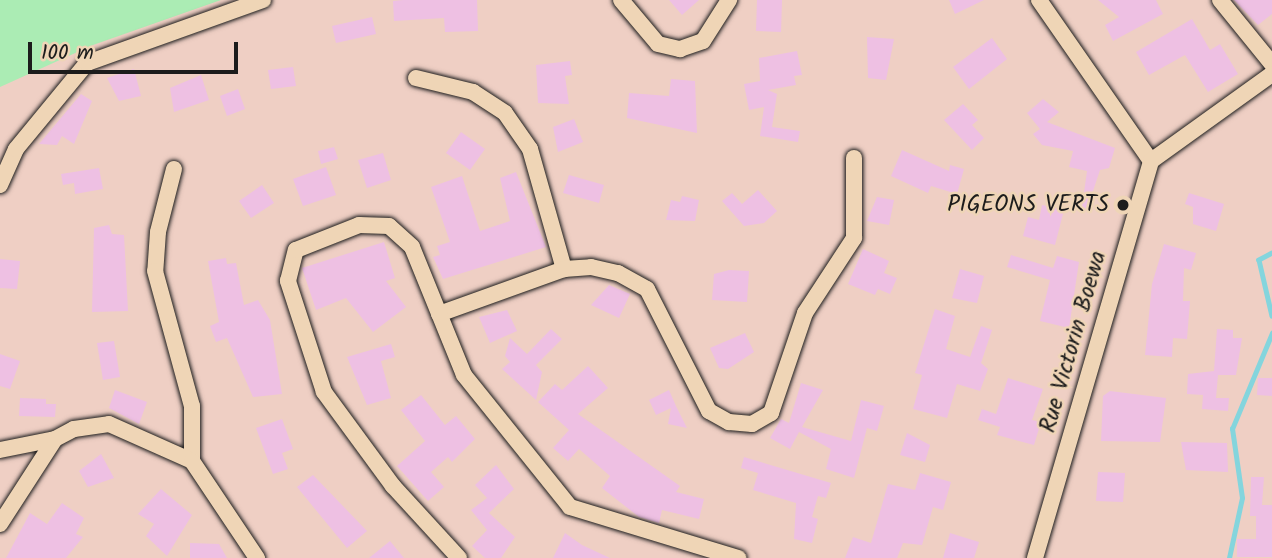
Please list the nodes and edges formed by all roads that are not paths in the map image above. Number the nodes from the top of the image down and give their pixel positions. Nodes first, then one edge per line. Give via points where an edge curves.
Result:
1 (263, 0) edge
2 (621, 0) edge
3 (729, 0) edge
4 (1039, 0) edge
5 (1220, 0) edge
6 (1272, 64) edge
7 (1272, 74) edge
8 (416, 78) dead end
9 (854, 158) dead end
10 (1151, 161) junction
11 (174, 169) dead end
12 (0, 185) edge
13 (564, 269) junction
14 (439, 314) junction
15 (55, 439) junction
16 (0, 450) edge
17 (192, 461) junction
18 (0, 523) edge
19 (257, 558) edge
20 (459, 558) edge
21 (738, 558) edge
22 (1035, 558) edge

1 - 12 street via 87,63 16,149
2 - 3 street via 658,44 680,49 704,41
4 - 10 street
5 - 6 street
7 - 10 street
8 - 13 street via 473,92 505,113 530,149
9 - 13 street via 853,238 805,313 771,413 752,424 729,422 709,411 647,289 592,267
10 - 22 street, Rue Victorin Boewa
11 - 17 street via 158,232 155,271 192,406
13 - 14 street
14 - 20 street via 412,247 389,226 359,225 296,250 288,264 288,281 324,392 393,486
14 - 21 street via 464,375 570,507
15 - 16 street
15 - 17 street via 74,429 109,424
15 - 18 street
17 - 19 street

